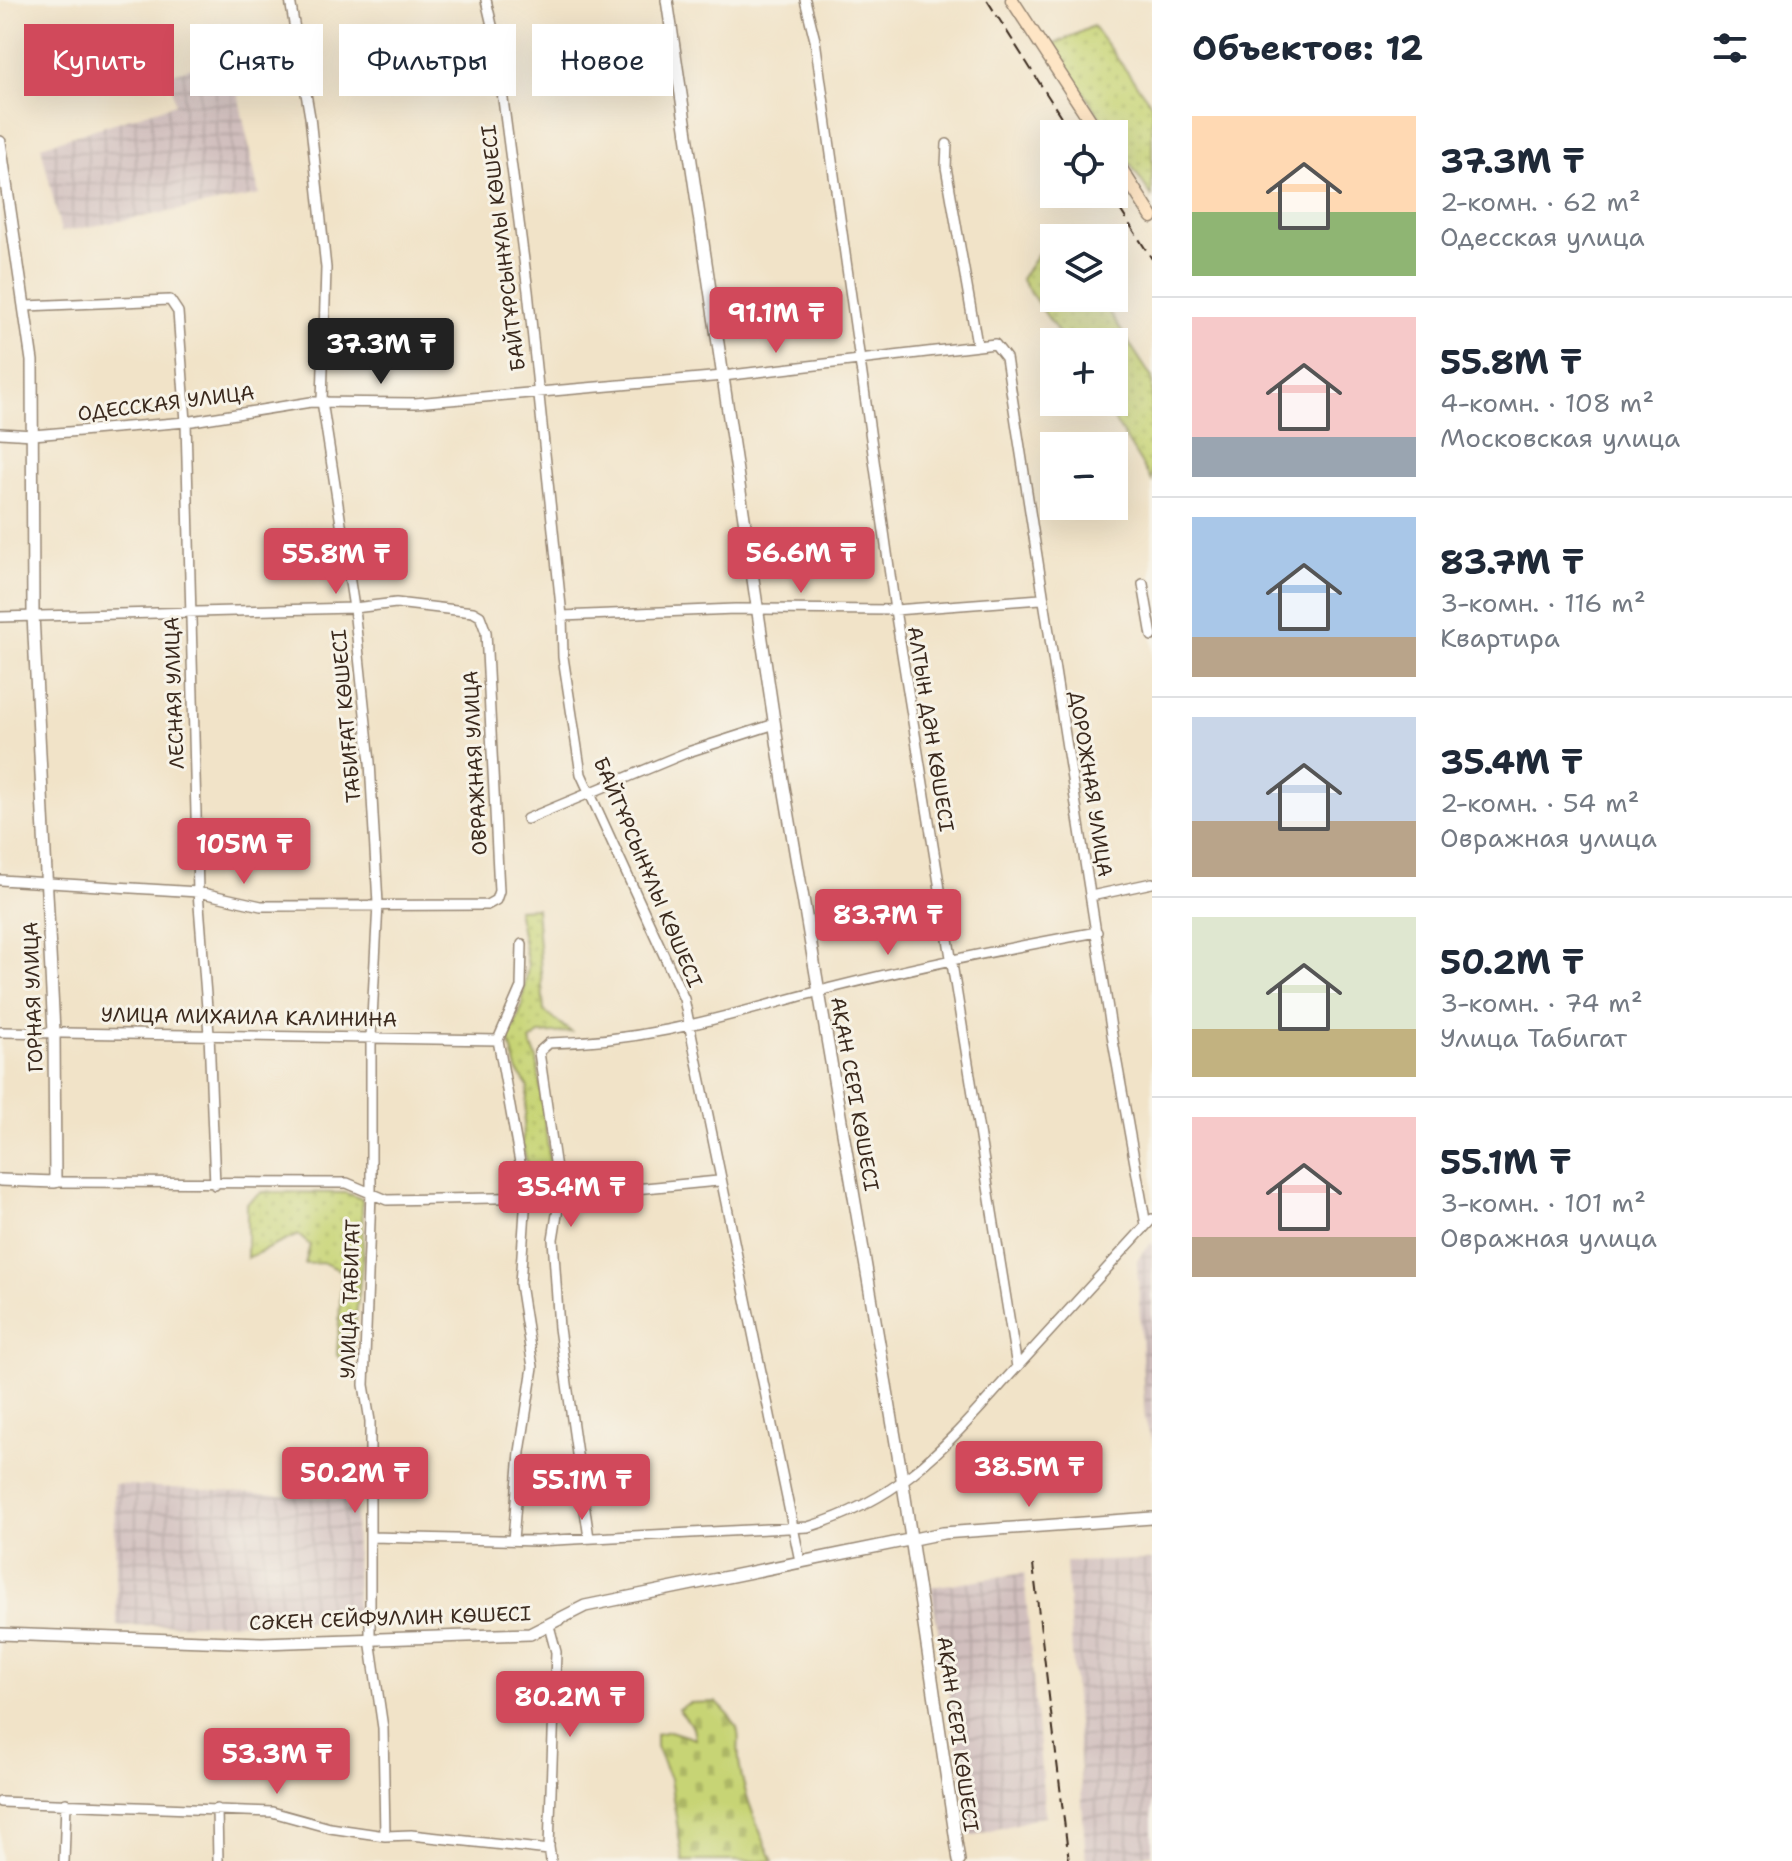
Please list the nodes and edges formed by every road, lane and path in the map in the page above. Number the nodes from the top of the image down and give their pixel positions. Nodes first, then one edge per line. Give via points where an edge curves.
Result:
1 (290, 0) edge
2 (486, 0) edge
3 (667, 0) edge
4 (805, 0) edge
5 (1012, 0) edge
6 (1090, 120) edge
7 (0, 142) edge
8 (947, 144) dead end
9 (1128, 180) edge
10 (1152, 217) edge
11 (26, 306) junction
12 (977, 344) junction
13 (1003, 349) joint
14 (862, 362) junction
15 (723, 376) junction
16 (538, 391) junction
17 (322, 401) junction
18 (186, 422) junction
19 (0, 433) edge
20 (33, 435) junction
21 (1143, 584) dead end
22 (1041, 599) junction
23 (354, 608) junction
24 (895, 610) junction
25 (758, 611) junction
26 (189, 613) junction
27 (33, 615) junction
28 (562, 616) junction
29 (0, 617) edge
30 (1152, 636) edge
31 (775, 724) junction
32 (590, 793) junction
33 (527, 819) dead end
34 (0, 880) edge
35 (1152, 883) edge
36 (46, 884) junction
37 (198, 892) junction
38 (1091, 896) junction
39 (378, 904) junction
40 (1097, 932) junction
41 (522, 944) dead end
42 (949, 958) junction
43 (819, 991) junction
44 (690, 1028) junction
45 (0, 1032) edge
46 (54, 1032) junction
47 (209, 1034) junction
48 (371, 1037) junction
49 (498, 1040) junction
50 (0, 1180) edge
51 (718, 1181) junction
52 (55, 1182) junction
53 (215, 1185) junction
54 (371, 1193) junction
55 (526, 1196) junction
56 (560, 1196) junction
57 (1149, 1222) edge
58 (1017, 1367) junction
59 (903, 1484) junction
60 (1152, 1518) edge
61 (792, 1527) junction
62 (371, 1537) junction
63 (589, 1538) junction
64 (911, 1539) junction
65 (513, 1540) junction
66 (800, 1561) junction
67 (549, 1626) junction
68 (0, 1634) edge
69 (370, 1639) junction
70 (0, 1802) edge
71 (66, 1803) junction
72 (217, 1809) junction
73 (385, 1836) junction
74 (549, 1850) junction
75 (64, 1861) edge
76 (218, 1861) edge
77 (551, 1861) edge
78 (959, 1861) edge

1 - 17 street, ТАБИҒАТ КӨШЕСІ via 326,268
2 - 16 street, БАЙТҰРСЫНҰЛЫ КӨШЕСІ via 498,54
3 - 15 street, АҚАН СЕРІ КӨШЕСІ
4 - 14 street, АЛТЫН ДӘН КӨШЕСІ
5 - 6 main road
7 - 11 street, ГОРНАЯ УЛИЦА
8 - 12 street via 946,167
9 - 10 main road
11 - 18 street, ЛЕСНАЯ УЛИЦА via 170,300 178,312
11 - 20 street, ГОРНАЯ УЛИЦА
12 - 13 street, ОДЕССКАЯ УЛИЦА
12 - 14 street, ОДЕССКАЯ УЛИЦА
13 - 22 street, ДОРОЖНАЯ УЛИЦА
14 - 15 street, ОДЕССКАЯ УЛИЦА
14 - 24 street, АЛТЫН ДӘН КӨШЕСІ
15 - 16 street, ОДЕССКАЯ УЛИЦА
15 - 25 street, АҚАН СЕРІ КӨШЕСІ
16 - 17 street, ОДЕССКАЯ УЛИЦА via 415,403
16 - 28 street, БАЙТҰРСЫНҰЛЫ КӨШЕСІ
17 - 18 street, ОДЕССКАЯ УЛИЦА
17 - 23 street, ТАБИҒАТ КӨШЕСІ
18 - 20 street, ОДЕССКАЯ УЛИЦА
18 - 26 street, ЛЕСНАЯ УЛИЦА
19 - 20 street, ОДЕССКАЯ УЛИЦА
20 - 27 street, ГОРНАЯ УЛИЦА
21 - 30 street
22 - 24 street
22 - 38 street, ДОРОЖНАЯ УЛИЦА
23 - 26 street
23 - 39 street, ТАБИҒАТ КӨШЕСІ
23 - 39 street, ОВРАЖНАЯ УЛИЦА via 426,604 473,612 486,632 496,900 487,905
24 - 25 street
24 - 42 street, АЛТЫН ДӘН КӨШЕСІ
25 - 28 street
25 - 31 street, АҚАН СЕРІ КӨШЕСІ
26 - 27 street
26 - 37 street, ЛЕСНАЯ УЛИЦА
27 - 29 street
27 - 36 street, ГОРНАЯ УЛИЦА
28 - 32 street, БАЙТҰРСЫНҰЛЫ КӨШЕСІ via 576,745
31 - 32 street via 688,752
31 - 43 street, АҚАН СЕРІ КӨШЕСІ
32 - 33 street
32 - 44 street, БАЙТҰРСЫНҰЛЫ КӨШЕСІ via 668,957
34 - 36 street
35 - 38 street
36 - 37 street
36 - 46 street, ГОРНАЯ УЛИЦА
37 - 39 street via 261,906
37 - 47 street, ЛЕСНАЯ УЛИЦА
38 - 40 street, ДОРОЖНАЯ УЛИЦА
39 - 48 street, ТАБИҒАТ КӨШЕСІ
40 - 42 street
40 - 57 street, ДОРОЖНАЯ УЛИЦА
41 - 49 street via 521,987
42 - 43 street
42 - 58 street, АЛТЫН ДӘН КӨШЕСІ
43 - 44 street
43 - 59 street, АҚАН СЕРІ КӨШЕСІ
44 - 51 street, БАЙТҰРСЫНҰЛЫ КӨШЕСІ
44 - 56 street via 543,1046 539,1052
45 - 46 street, УЛИЦА МИХАИЛА КАЛИНИНА
46 - 47 street, УЛИЦА МИХАИЛА КАЛИНИНА
46 - 52 street, ГОРНАЯ УЛИЦА
47 - 48 street, УЛИЦА МИХАИЛА КАЛИНИНА
47 - 53 street, ЛЕСНАЯ УЛИЦА
48 - 49 street, УЛИЦА МИХАИЛА КАЛИНИНА
48 - 54 street, ТАБИҒАТ КӨШЕСІ
49 - 55 street
50 - 52 street
51 - 56 street
51 - 61 street, БАЙТҰРСЫНҰЛЫ КӨШЕСІ
52 - 53 street
53 - 54 street via 347,1183
54 - 55 street via 387,1200
54 - 62 street, УЛИЦА ТАБИГАТ via 364,1385 370,1421
55 - 56 street
55 - 65 street via 520,1284 533,1367
56 - 63 street via 553,1239 559,1328
57 - 58 street
58 - 59 street via 944,1449
59 - 61 street via 845,1516
59 - 64 street, АҚАН СЕРІ КӨШЕСІ
60 - 64 street, СӘКЕН СЕЙФУЛЛИН КӨШЕСІ
61 - 63 street
61 - 66 street, БАЙТҰРСЫНҰЛЫ КӨШЕСІ
62 - 65 street
62 - 69 street, УЛИЦА ТАБИГАТ
63 - 65 street
64 - 66 street, СӘКЕН СЕЙФУЛЛИН КӨШЕСІ
64 - 78 street, АҚАН СЕРІ КӨШЕСІ
66 - 67 street, СӘКЕН СЕЙФУЛЛИН КӨШЕСІ via 585,1606
67 - 69 street, СӘКЕН СЕЙФУЛЛИН КӨШЕСІ via 530,1634
67 - 74 street via 556,1652
68 - 69 street, СӘКЕН СЕЙФУЛЛИН КӨШЕСІ via 262,1643
69 - 73 street, УЛИЦА ТАБИГАТ via 383,1728
70 - 71 street
71 - 72 street
71 - 75 street
72 - 73 street via 272,1812
72 - 76 street
73 - 74 street
74 - 77 street

